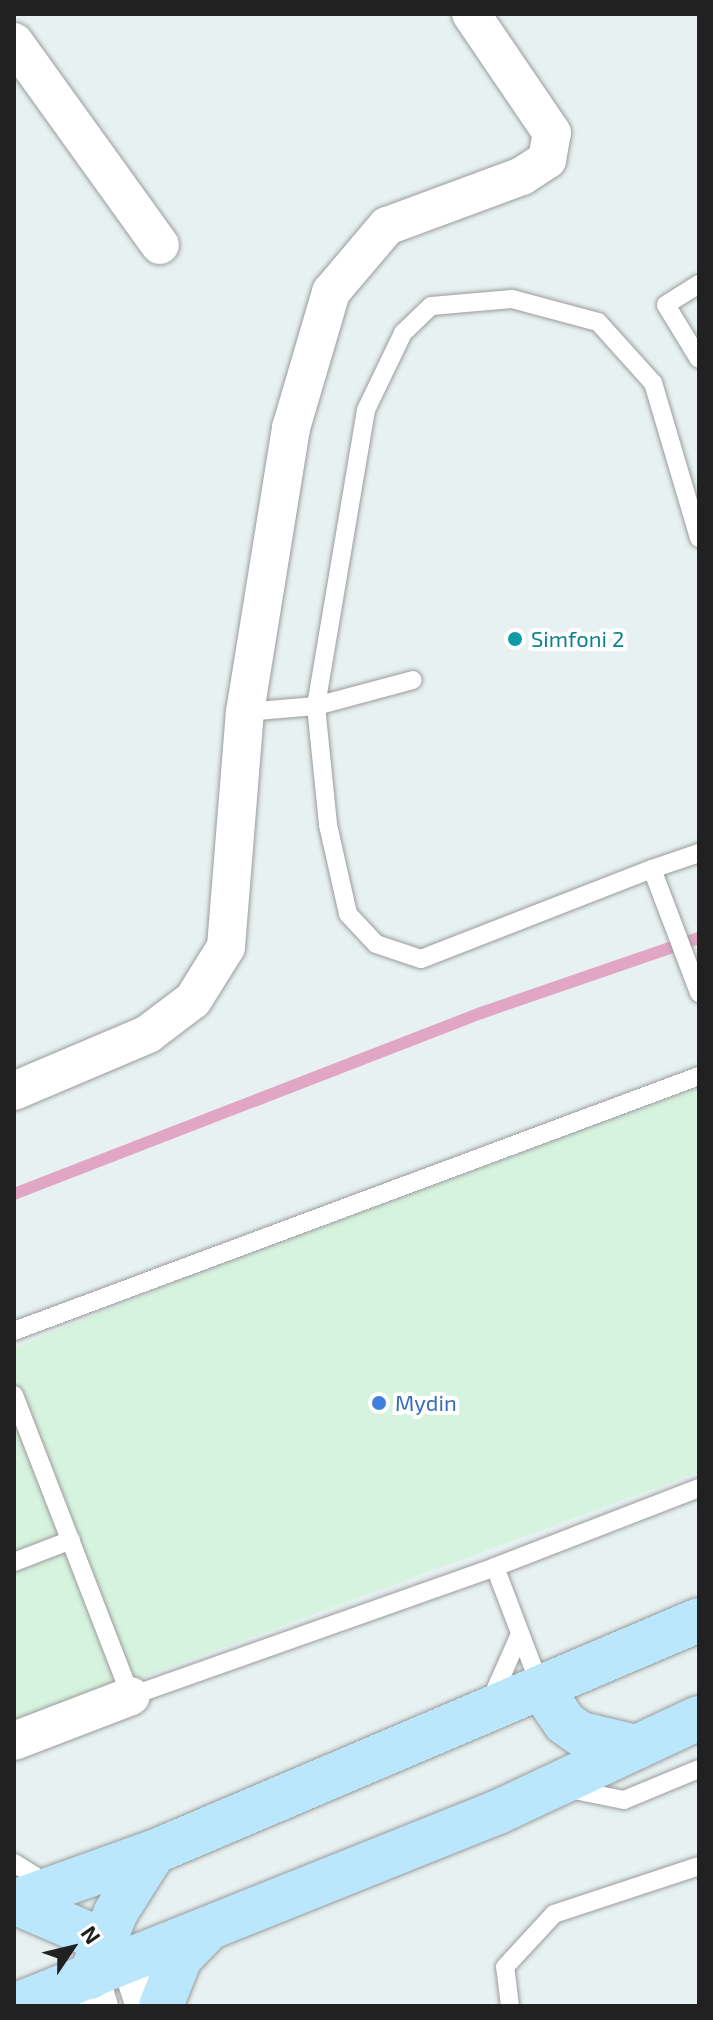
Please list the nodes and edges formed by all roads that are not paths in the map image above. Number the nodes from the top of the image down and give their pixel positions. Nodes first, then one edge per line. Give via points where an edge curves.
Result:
1 (471, 14) edge
2 (14, 42) edge
3 (160, 245) dead end
4 (699, 284) edge
5 (699, 359) edge
6 (699, 538) edge
7 (413, 680) dead end
8 (316, 706) junction
9 (245, 712) junction
10 (699, 853) edge
11 (652, 869) junction
12 (699, 993) edge
13 (699, 1076) edge
14 (14, 1091) edge
15 (14, 1331) edge
16 (14, 1395) edge
17 (699, 1488) edge
18 (71, 1540) junction
19 (14, 1562) edge
20 (495, 1567) junction
21 (699, 1620) edge
22 (520, 1634) junction
23 (541, 1688) junction
24 (131, 1696) junction
25 (486, 1712) junction
26 (699, 1718) edge
27 (14, 1741) edge
28 (636, 1747) junction
29 (699, 1769) edge
30 (550, 1786) junction
31 (154, 1852) junction
32 (14, 1863) edge
33 (699, 1866) edge
34 (28, 1898) edge
35 (205, 1932) junction
36 (105, 1972) edge
37 (14, 2006) edge
38 (145, 2006) edge
39 (161, 2006) edge
40 (510, 2006) edge

1 - 9 street via 552,133 547,160 522,176 387,226 331,292 291,428
2 - 3 street
4 - 5 lane via 666,305
6 - 8 lane via 653,383 598,322 512,299 431,306 403,333 366,410
7 - 8 lane
8 - 9 lane
8 - 11 lane via 328,825 348,914 376,944 421,959
9 - 14 street via 226,947 193,1000 148,1034
10 - 11 lane
11 - 12 lane
13 - 15 lane
16 - 18 lane
17 - 20 lane
18 - 19 lane
18 - 24 lane
20 - 22 lane
20 - 24 lane
21 - 23 street
22 - 23 lane
22 - 25 lane
23 - 25 street
23 - 28 street via 565,1723 581,1734
24 - 27 street
25 - 31 street
26 - 28 street
28 - 30 street
29 - 30 lane via 624,1800
30 - 35 street
31 - 34 street
31 - 36 street via 126,1893
32 - 34 lane
33 - 40 lane via 554,1914 505,1967
34 - 36 street
35 - 36 street
35 - 39 street via 180,1958
36 - 37 street
36 - 38 street

